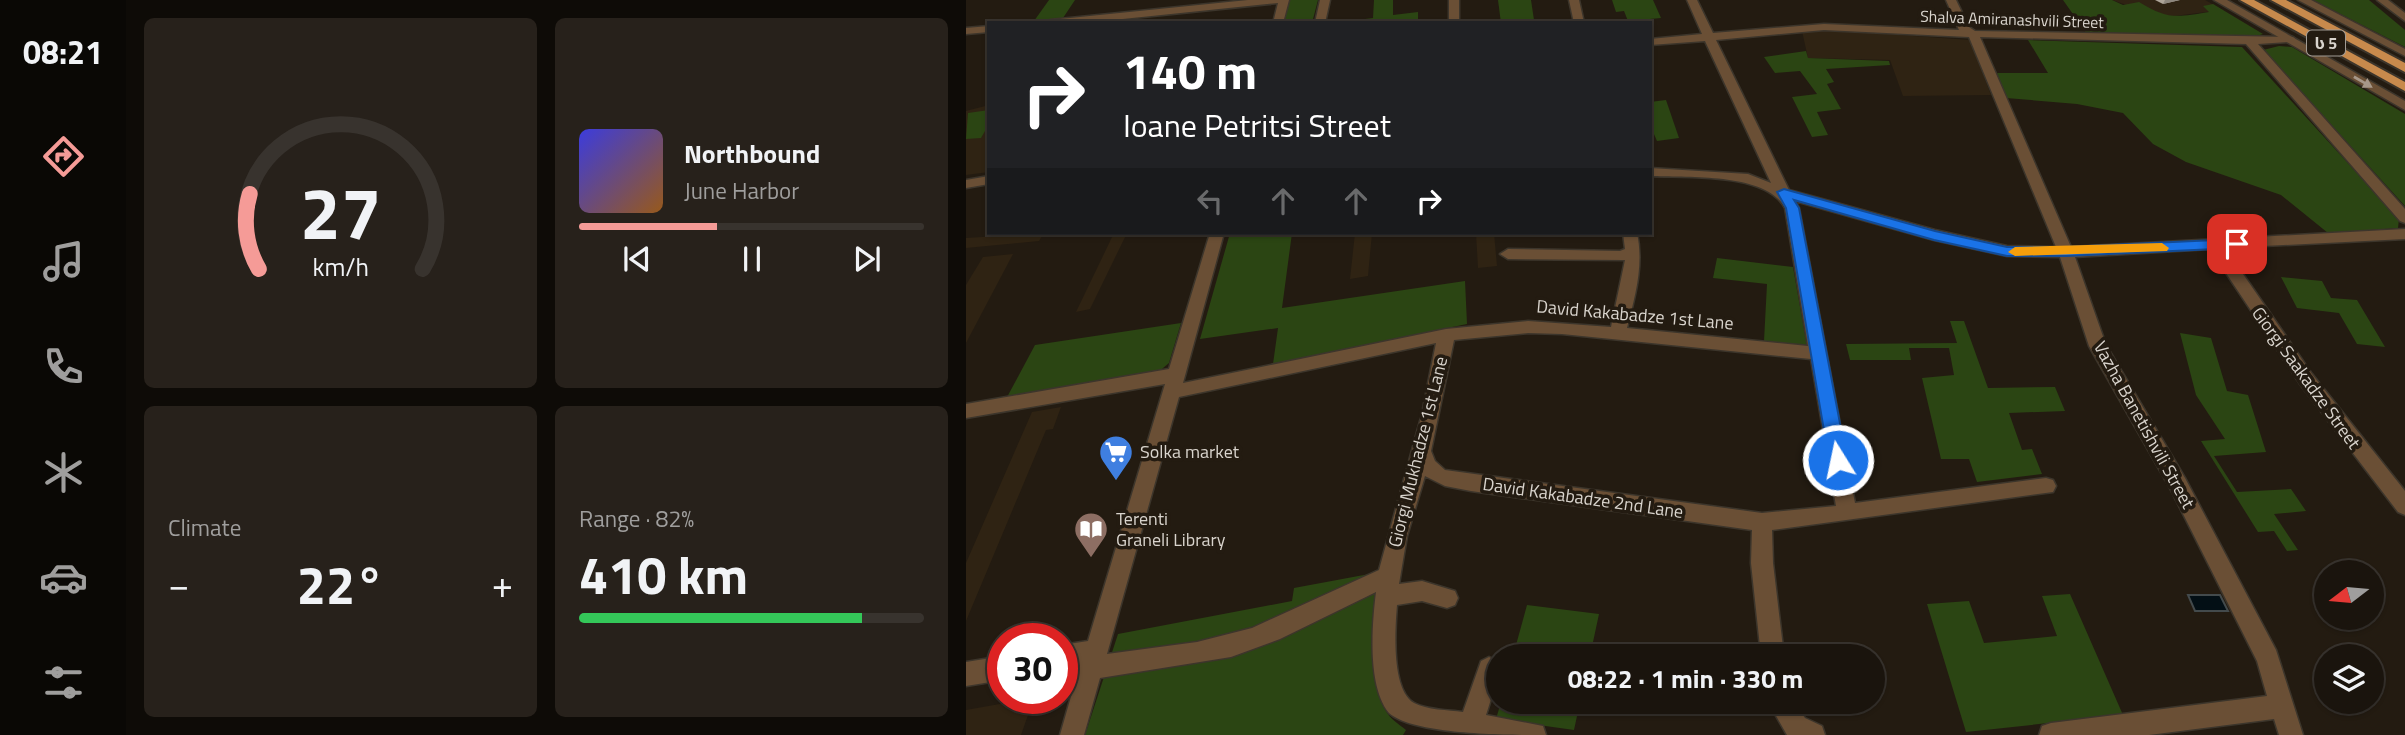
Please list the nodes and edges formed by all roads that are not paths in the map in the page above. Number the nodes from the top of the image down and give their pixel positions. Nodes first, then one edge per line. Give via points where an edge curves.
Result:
1 (1279, 0) edge
2 (1284, 0) edge
3 (1325, 0) edge
4 (1454, 0) edge
5 (1574, 0) edge
6 (1692, 0) edge
7 (1951, 0) edge
8 (2219, 0) edge
9 (2246, 0) edge
10 (2277, 0) edge
11 (2303, 0) edge
12 (2382, 0) edge
13 (2405, 18) edge
14 (1070, 21) edge
15 (1279, 21) edge
16 (1320, 21) edge
17 (1454, 21) edge
18 (1579, 21) edge
19 (987, 29) edge
20 (966, 31) edge
21 (1973, 34) junction
22 (1710, 36) junction
23 (2289, 39) junction
24 (2249, 41) junction
25 (1652, 42) edge
26 (2405, 53) edge
27 (2405, 68) edge
28 (2405, 87) edge
29 (2405, 106) edge
30 (1652, 172) edge
31 (987, 180) edge
32 (966, 184) edge
33 (1784, 192) junction
34 (2405, 218) edge
35 (2405, 234) edge
36 (1216, 235) edge
37 (1630, 235) edge
38 (2215, 245) junction
39 (1633, 252) junction
40 (2066, 252) junction
41 (1508, 254) dead end
42 (1618, 332) junction
43 (1446, 335) junction
44 (1820, 354) junction
45 (1173, 384) junction
46 (966, 411) edge
47 (1421, 449) junction
48 (2046, 486) dead end
49 (2405, 506) edge
50 (1847, 513) junction
51 (1762, 522) junction
52 (1389, 586) junction
53 (1447, 598) dead end
54 (1771, 644) edge
55 (1078, 658) edge
56 (1094, 660) junction
57 (987, 671) edge
58 (966, 674) edge
59 (1486, 678) edge
60 (2284, 706) junction
61 (1788, 714) edge
62 (1470, 726) junction
63 (1072, 735) edge
64 (1534, 735) edge
65 (1813, 735) edge
66 (2051, 735) edge
67 (2291, 735) edge

1 - 14 street
2 - 15 street
3 - 16 street
4 - 17 street
5 - 18 street
6 - 22 street
7 - 21 street, Vazha Banetishvili Street via 1964,29
8 - 23 street
9 - 28 highway, ს 5
10 - 27 highway, ს 5
11 - 26 street
12 - 13 street
19 - 20 street
21 - 22 street, Shalva Amiranashvili Street via 1825,27
21 - 24 street, Shalva Amiranashvili Street
21 - 40 street, Vazha Banetishvili Street
22 - 25 street, Shalva Amiranashvili Street
22 - 33 street
23 - 24 street, Shalva Amiranashvili Street
23 -> 29 street
24 - 34 street
30 - 33 street via 1748,178
31 - 32 street
33 - 40 street via 1934,236 2007,251
33 - 44 street via 1793,208
35 - 38 street
36 - 45 street
37 - 39 street
38 - 40 street
38 - 49 street, Giorgi Saakadze Street via 2266,326
39 - 41 street via 1621,256
39 - 42 street
40 - 60 street, Vazha Banetishvili Street via 2098,346 2178,484 2269,659
42 - 43 street, David Kakabadze 1st Lane via 1528,327
42 - 44 street, David Kakabadze 1st Lane
43 - 45 street, Giorgi Mukhadze 1st Lane
43 - 47 street, Giorgi Mukhadze 1st Lane
44 - 50 street
45 - 46 street, Giorgi Mukhadze 1st Lane
45 - 56 street
47 - 51 street, David Kakabadze 2nd Lane via 1429,470 1441,477
47 - 52 street, Giorgi Mukhadze 1st Lane via 1394,545
48 - 50 street, David Kakabadze 2nd Lane
50 - 51 street, David Kakabadze 2nd Lane
51 - 54 street
52 - 53 street
52 - 56 street via 1357,588 1287,625 1232,645
52 - 62 street, Giorgi Mukhadze 1st Lane via 1384,644 1396,702 1415,718
55 - 56 street
56 - 63 street
57 - 58 street
59 - 62 street
60 - 66 street
60 - 67 street, Vazha Banetishvili Street
61 - 65 street via 1796,727
62 - 64 street, Giorgi Mukhadze 1st Lane

